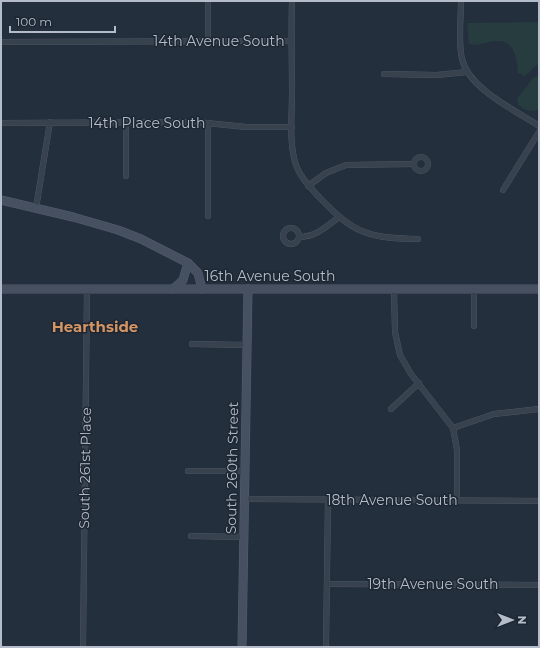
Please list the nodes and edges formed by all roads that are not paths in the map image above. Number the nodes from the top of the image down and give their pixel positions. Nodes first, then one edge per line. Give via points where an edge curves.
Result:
1 (208, 1) edge
2 (292, 1) edge
3 (461, 1) edge
4 (208, 41) junction
5 (292, 41) junction
6 (1, 42) edge
7 (467, 72) junction
8 (384, 74) dead end
9 (50, 122) junction
10 (126, 122) junction
11 (1, 123) edge
12 (208, 123) junction
13 (539, 126) edge
14 (292, 127) junction
15 (539, 132) edge
16 (414, 164) dead end
17 (126, 176) dead end
18 (308, 186) junction
19 (503, 190) dead end
20 (1, 200) edge
21 (36, 208) junction
22 (208, 216) dead end
23 (339, 217) junction
24 (298, 237) dead end
25 (418, 239) dead end
26 (188, 263) junction
27 (1, 289) edge
28 (87, 289) junction
29 (173, 289) junction
30 (202, 289) junction
31 (248, 289) junction
32 (394, 289) junction
33 (474, 289) junction
34 (539, 289) edge
35 (474, 326) dead end
36 (192, 344) dead end
37 (247, 345) junction
38 (419, 383) junction
39 (391, 408) dead end
40 (539, 409) edge
41 (453, 428) junction
42 (188, 471) dead end
43 (245, 472) junction
44 (245, 499) junction
45 (328, 499) junction
46 (458, 500) junction
47 (539, 500) edge
48 (192, 536) dead end
49 (244, 536) junction
50 (327, 584) junction
51 (539, 585) edge
52 (83, 647) edge
53 (242, 647) edge
54 (326, 647) edge

1 - 4 street
2 - 5 street
3 - 7 street via 460,48
4 - 5 street, 14th Avenue South
4 - 6 street, 14th Avenue South
5 - 14 street
7 - 8 street via 437,75
7 - 13 street via 486,91
9 - 10 street, 14th Place South
9 - 11 street, 14th Place South
9 - 21 street
10 - 12 street, 14th Place South
10 - 17 street
12 - 14 street, 14th Place South via 246,127
12 - 22 street
14 - 18 street via 295,163
15 - 19 street
16 - 18 street via 346,165 326,173
18 - 23 street
20 - 21 main road
21 - 26 main road via 118,230 163,249
23 - 24 street via 318,233 309,237
23 - 25 street via 354,229 369,235
26 - 29 main road via 183,280
26 - 30 main road via 198,272
27 - 28 main road, 16th Avenue South
28 - 29 main road, 16th Avenue South
28 - 52 street, South 261st Place
29 - 30 main road, 16th Avenue South
30 - 31 main road, 16th Avenue South
31 - 32 main road, 16th Avenue South
31 - 37 main road, South 260th Street
32 - 33 main road, 16th Avenue South
32 - 38 street via 397,347 403,362
33 - 34 main road, 16th Avenue South
33 - 35 street
36 - 37 street
37 - 43 main road, South 260th Street
38 - 39 street
38 - 41 street
40 - 41 street via 494,414
41 - 46 street via 457,450
42 - 43 street
43 - 44 main road, South 260th Street
44 - 45 street, 18th Avenue South
44 - 49 main road, South 260th Street
45 - 46 street, 18th Avenue South
45 - 50 street
46 - 47 street, 18th Avenue South
48 - 49 street
49 - 53 main road, South 260th Street
50 - 51 street, 19th Avenue South
50 - 54 street

